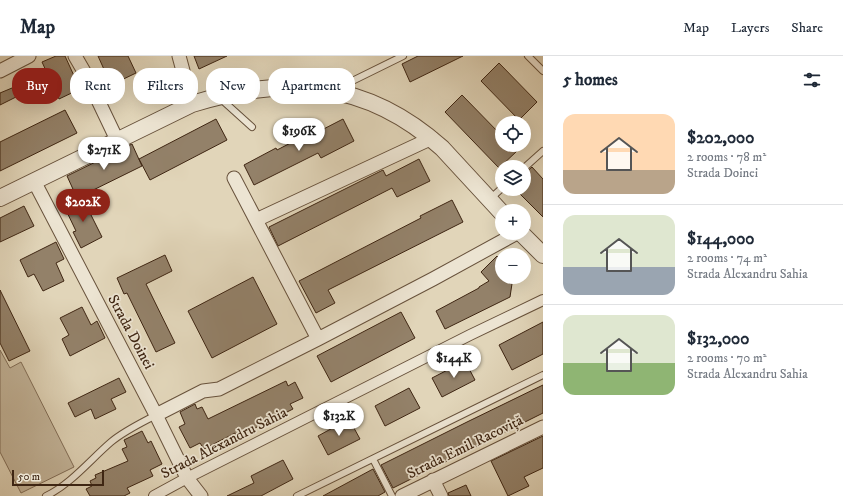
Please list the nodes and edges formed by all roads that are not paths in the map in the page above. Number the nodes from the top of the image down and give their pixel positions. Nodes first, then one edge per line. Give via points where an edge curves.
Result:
1 (29, 56) edge
2 (76, 56) edge
3 (179, 56) edge
4 (403, 56) edge
5 (528, 56) edge
6 (182, 68) edge
7 (0, 71) edge
8 (543, 71) edge
9 (355, 80) edge
10 (355, 96) edge
11 (192, 104) edge
12 (227, 104) edge
13 (252, 127) dead end
14 (432, 138) junction
15 (117, 140) junction
16 (543, 151) edge
17 (531, 162) edge
18 (234, 178) dead end
19 (34, 181) junction
20 (495, 195) edge
21 (0, 198) edge
22 (490, 200) junction
23 (495, 205) edge
24 (256, 220) junction
25 (504, 240) edge
26 (528, 240) edge
27 (543, 255) edge
28 (543, 300) edge
29 (318, 340) junction
30 (543, 375) edge
31 (156, 415) junction
32 (543, 427) edge
33 (373, 459) junction
34 (187, 478) junction
35 (433, 480) junction
36 (46, 496) edge
37 (154, 496) edge
38 (201, 496) edge
39 (297, 496) edge
40 (392, 496) edge
41 (402, 496) edge
42 (441, 496) edge

1 - 7 street
2 - 15 street
3 - 6 street
4 - 9 lane
5 - 8 lane
10 - 14 street via 387,109
11 - 15 street
12 - 13 lane
14 - 22 street
14 - 24 street
15 - 19 street
16 - 17 lane
18 - 24 street
19 - 21 street
19 - 31 street, Strada Doinei
20 - 22 lane
22 - 23 street
24 - 29 street
25 - 29 street
26 - 27 street
28 - 34 street, Strada Alexandru Sahia
29 - 31 street via 219,389 203,391
30 - 33 lane
31 - 34 street, Strada Doinei
31 - 36 lane via 118,436 53,493
32 - 35 street, Strada Emil Racoviță
33 - 39 lane
33 - 40 lane
34 - 37 street, Strada Alexandru Sahia
34 - 38 street, Strada Doinei
35 - 41 street, Strada Emil Racoviță
35 - 42 street

